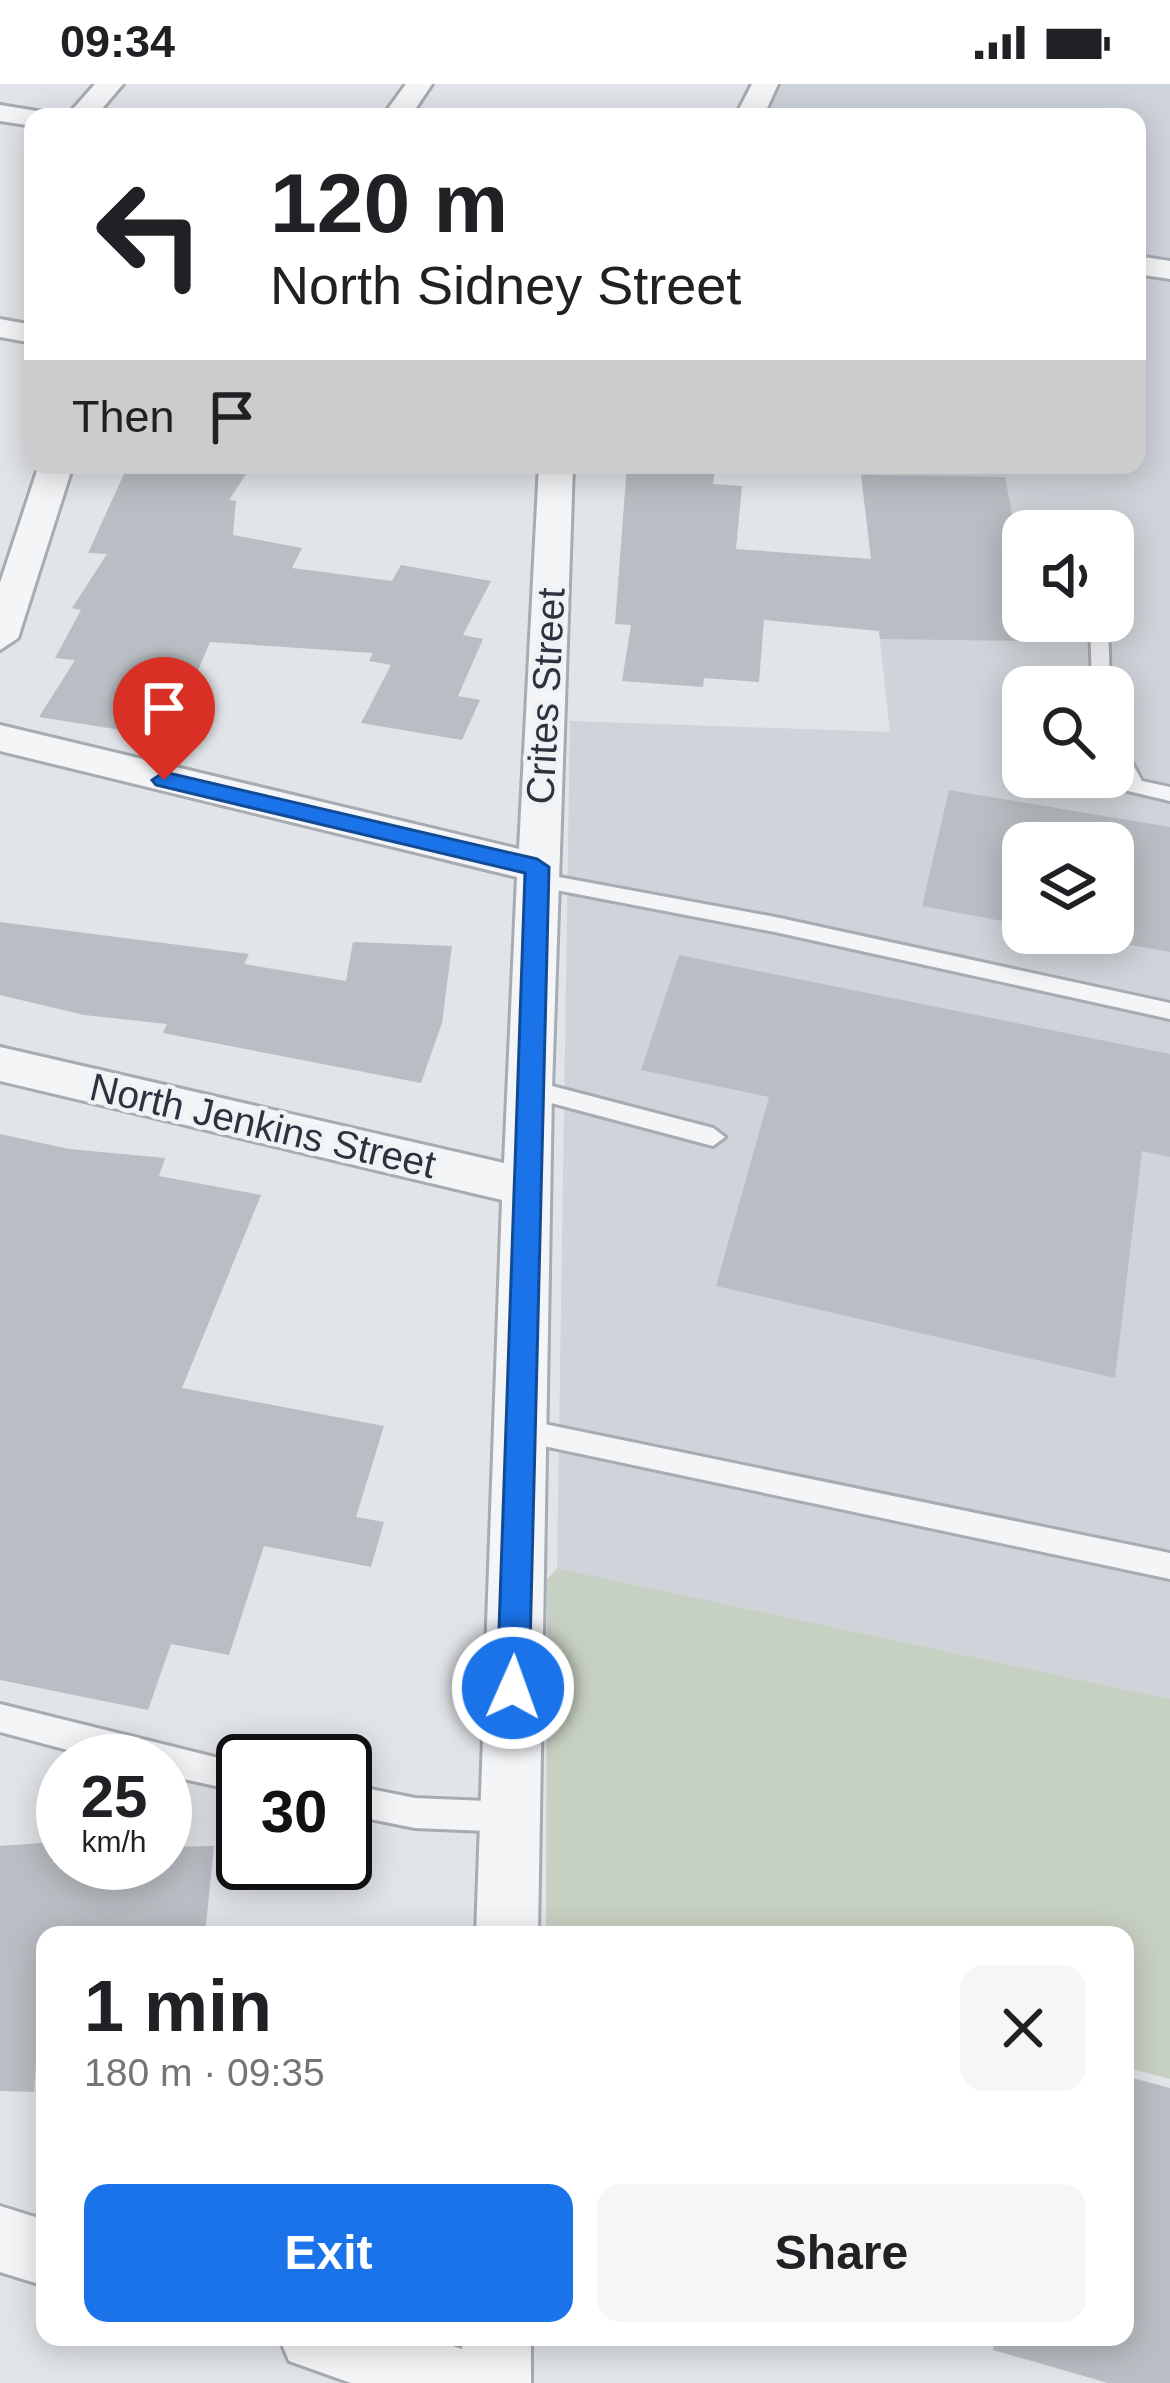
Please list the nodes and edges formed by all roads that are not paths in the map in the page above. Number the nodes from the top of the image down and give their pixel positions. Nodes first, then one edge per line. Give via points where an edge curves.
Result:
1 (110, 84) edge
2 (88, 108) edge
3 (53, 474) edge
4 (556, 474) edge
5 (6, 599) edge
6 (0, 638) edge
7 (0, 738) edge
8 (1134, 785) edge
9 (1170, 794) edge
10 (537, 874) junction
11 (1170, 1011) edge
12 (0, 1064) edge
13 (529, 1089) junction
14 (713, 1137) dead end
15 (526, 1187) junction
16 (520, 1430) junction
17 (1170, 1566) edge
18 (0, 1718) edge
19 (61, 1734) edge
20 (372, 1804) edge
21 (510, 1817) junction
22 (507, 1926) edge
23 (0, 2239) edge
24 (36, 2250) edge
25 (343, 2346) edge
26 (497, 2346) edge
27 (461, 2383) edge
28 (496, 2383) edge

1 - 2 street
3 - 5 street
4 - 10 street, Crites Street
5 - 6 street
7 - 10 street
8 - 9 lane
10 - 11 lane
10 - 13 street, Crites Street
12 - 15 street, North Jenkins Street
13 - 14 lane
13 - 15 street, Crites Street
15 - 16 street, Crites Street
16 - 17 lane
16 - 21 street, Crites Street
18 - 19 lane
20 - 21 lane
21 - 22 street, Crites Street
23 - 24 street
25 - 27 street
26 - 28 street

